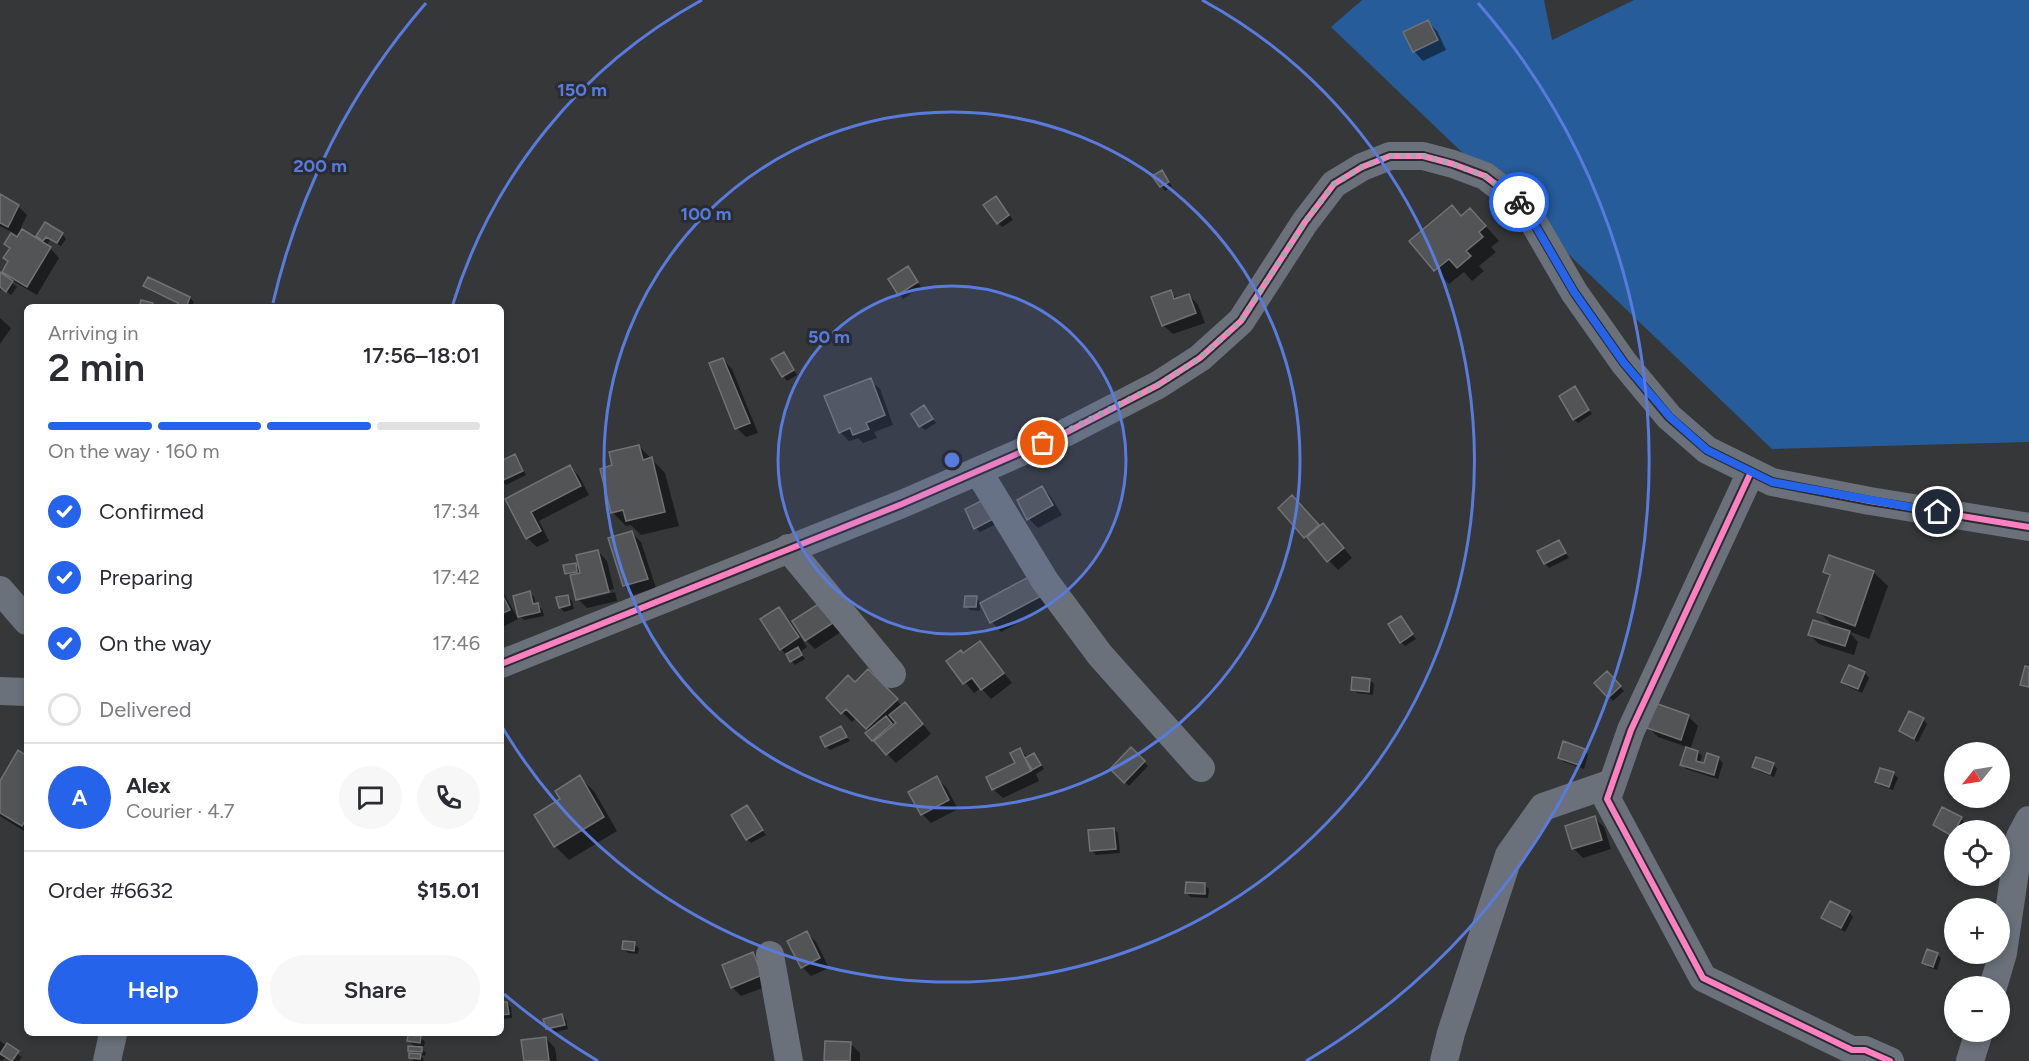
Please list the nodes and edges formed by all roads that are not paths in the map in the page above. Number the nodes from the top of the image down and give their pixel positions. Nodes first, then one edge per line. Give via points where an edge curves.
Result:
1 (978, 471) junction
2 (1751, 472) junction
3 (2029, 527) edge
4 (788, 548) junction
5 (0, 590) edge
6 (24, 618) edge
7 (504, 663) edge
8 (892, 674) dead end
9 (0, 691) edge
10 (24, 692) edge
11 (1201, 768) dead end
12 (1612, 783) junction
13 (2029, 820) edge
14 (770, 955) dead end
15 (1996, 976) edge
16 (113, 1036) edge
17 (1976, 1042) edge
18 (1846, 1056) edge
19 (107, 1061) edge
20 (789, 1061) edge
21 (1444, 1061) edge
22 (1890, 1061) edge
23 (1970, 1061) edge

1 - 2 street via 1065,433 1158,385 1200,358 1241,321 1334,184 1390,156 1424,156 1485,176 1524,206 1574,292 1624,363 1670,417 1707,450
1 - 4 street
1 - 11 street via 1045,581 1100,655
2 - 3 street via 1772,482
2 - 12 street via 1632,730
4 - 7 street
4 - 8 street
5 - 6 street
9 - 10 street
12 - 18 street via 1607,799 1703,978
12 - 21 street via 1543,807 1509,855
13 - 15 street via 2020,837
14 - 20 street
16 - 19 street
17 - 23 street
18 - 22 street via 1865,1050

